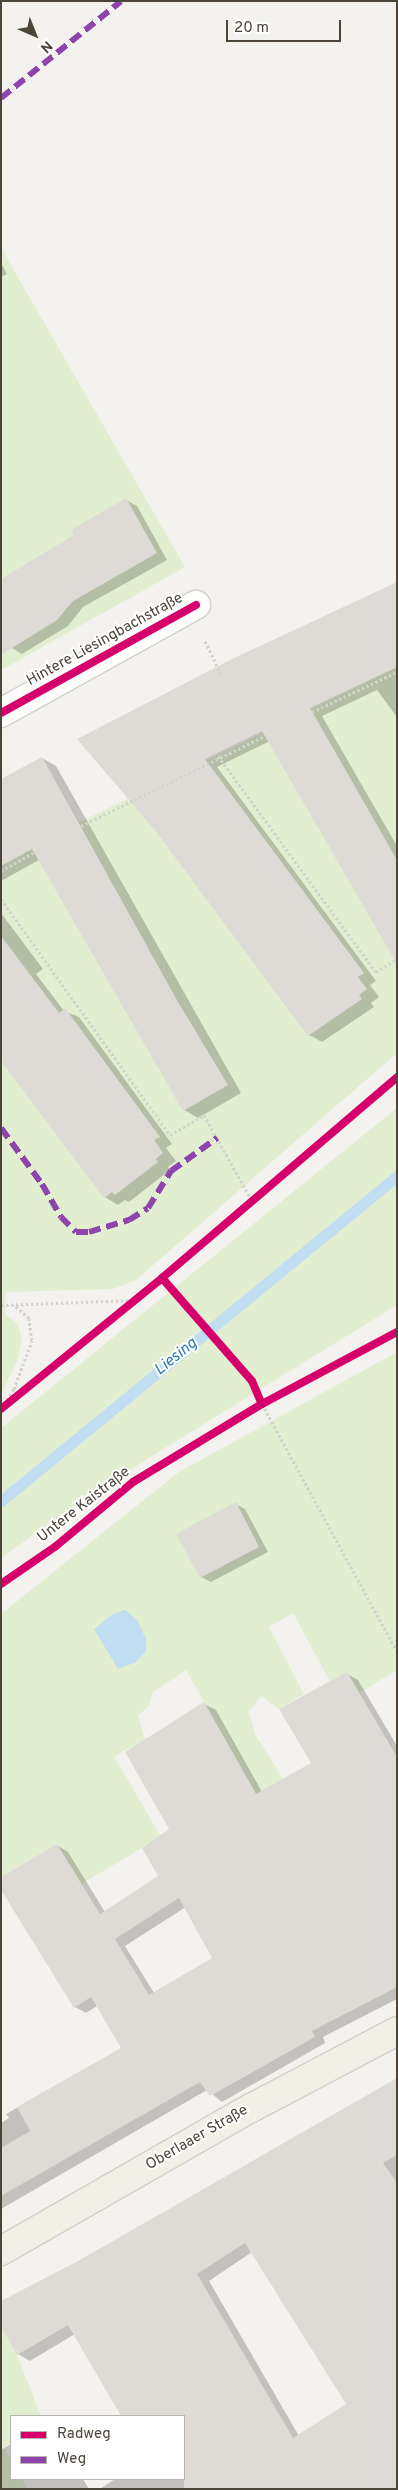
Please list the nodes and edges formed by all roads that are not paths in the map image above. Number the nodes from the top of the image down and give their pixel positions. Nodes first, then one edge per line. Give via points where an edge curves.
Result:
1 (196, 605) dead end
2 (1, 713) edge
3 (397, 2031) edge
4 (1, 2251) edge

1 - 2 street, Hintere Liesingbachstraße
3 - 4 main road, Oberlaaer Straße via 251,2108

